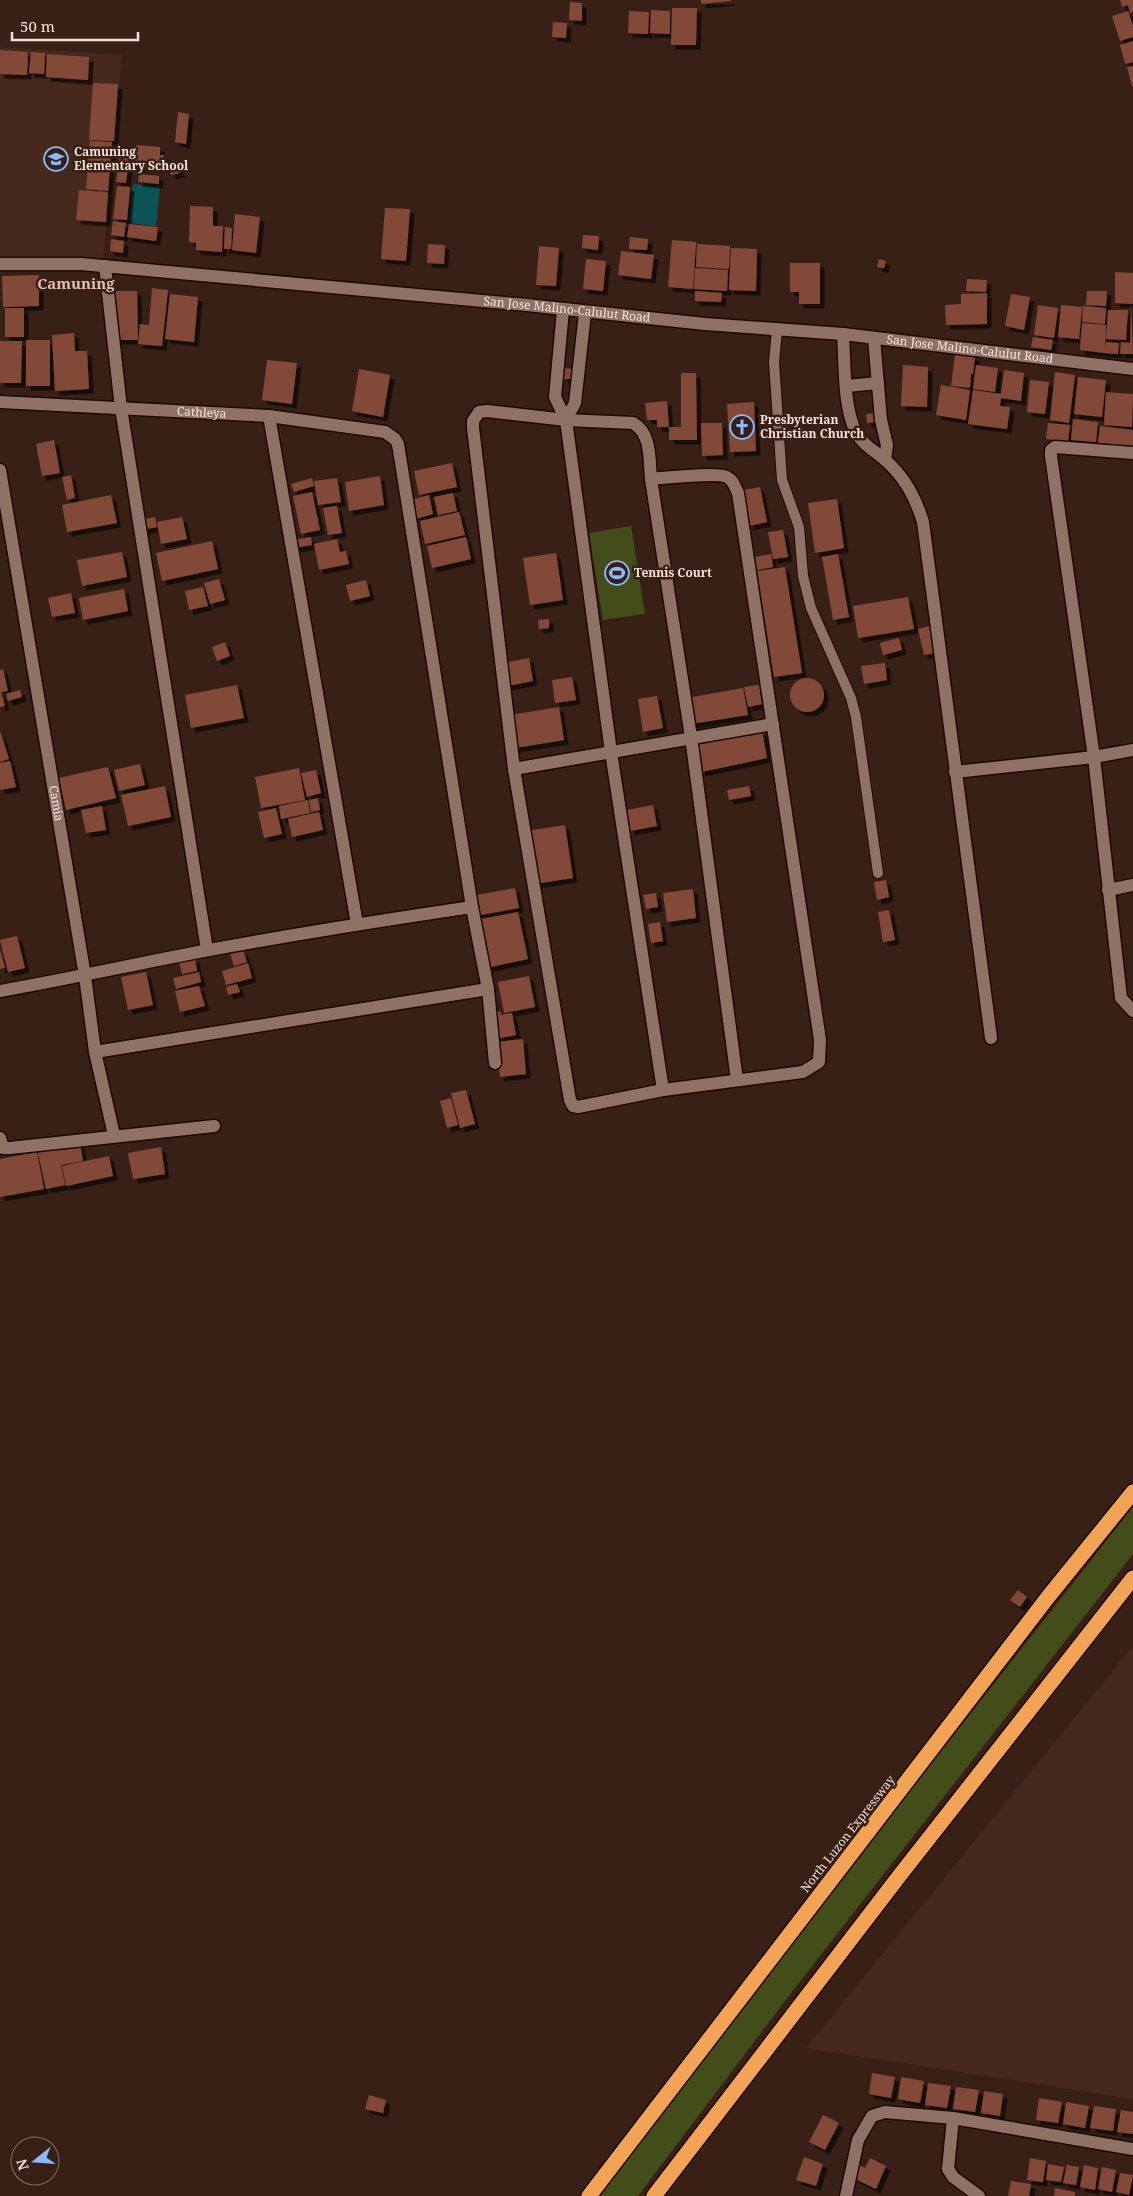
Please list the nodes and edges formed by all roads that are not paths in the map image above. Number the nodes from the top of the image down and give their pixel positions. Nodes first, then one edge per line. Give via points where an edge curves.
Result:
1 (0, 264) edge
2 (105, 266) junction
3 (563, 310) junction
4 (586, 313) junction
5 (777, 330) junction
6 (843, 334) junction
7 (874, 338) junction
8 (557, 362) junction
9 (580, 363) junction
10 (1133, 369) edge
11 (878, 383) junction
12 (847, 386) junction
13 (0, 402) edge
14 (121, 408) junction
15 (269, 416) junction
16 (566, 420) junction
17 (1133, 453) edge
18 (885, 460) junction
19 (0, 470) edge
20 (651, 478) junction
21 (773, 724) junction
22 (691, 737) junction
23 (1133, 750) edge
24 (611, 752) junction
25 (1094, 757) junction
26 (514, 769) junction
27 (954, 772) junction
28 (878, 873) dead end
29 (1133, 885) edge
30 (1108, 890) junction
31 (472, 908) junction
32 (357, 924) junction
33 (207, 950) junction
34 (85, 976) junction
35 (488, 989) junction
36 (0, 991) edge
37 (1133, 1011) edge
38 (991, 1038) dead end
39 (95, 1052) junction
40 (495, 1063) dead end
41 (737, 1080) junction
42 (663, 1090) junction
43 (214, 1126) dead end
44 (114, 1135) junction
45 (0, 1138) edge
46 (1133, 1492) edge
47 (1133, 1578) edge
48 (954, 2118) junction
49 (1133, 2149) edge
50 (589, 2196) edge
51 (654, 2196) edge
52 (846, 2196) edge
53 (979, 2196) edge

1 - 2 street, San Jose Malino-Calulut Road
2 - 3 street, San Jose Malino-Calulut Road
2 - 14 street
3 - 4 street, San Jose Malino-Calulut Road
3 - 8 street
4 - 5 street, San Jose Malino-Calulut Road
4 - 9 street
5 - 6 street, San Jose Malino-Calulut Road
5 - 28 lane via 774,362 782,480 799,528 803,576 811,608 853,707
6 - 7 street, San Jose Malino-Calulut Road
6 - 12 street
7 - 10 street, San Jose Malino-Calulut Road
7 - 11 street
8 - 9 street
8 - 16 street via 556,397
9 - 16 street via 575,403
11 - 12 street
11 - 18 street via 887,445
12 - 18 street via 849,416 856,432 863,443
13 - 14 street, Cathleya
14 - 15 street, Cathleya
14 - 33 street
15 - 31 street, Cathleya via 386,432 398,444
15 - 32 street
16 - 20 street via 633,423 641,428 646,435
16 - 24 street
16 - 26 street via 487,411 479,412 473,421
17 - 25 street via 1055,447 1050,456
18 - 27 street via 910,487 923,522
19 - 34 street, Camia
20 - 21 street via 712,475 726,476 734,482
20 - 22 street
21 - 22 street
21 - 41 street via 820,1054 819,1062 803,1072
22 - 24 street
22 - 41 street
23 - 25 street
24 - 26 street
24 - 42 street
25 - 27 street
25 - 30 street
26 - 42 street via 570,1100 573,1106 578,1107
27 - 38 street
29 - 30 street
30 - 37 street via 1121,998
31 - 32 street
31 - 35 street
32 - 33 street
33 - 34 street
34 - 36 street
34 - 39 street, Camia
35 - 39 street
35 - 40 street
39 - 44 street, Camia
41 - 42 street
43 - 44 street
44 - 45 street via 10,1148 3,1148
46 - 50 highway, North Luzon Expressway via 1048,1597
47 - 51 highway
48 - 49 street
48 - 52 street via 885,2112 872,2116 858,2140
48 - 53 street via 948,2169 953,2177

